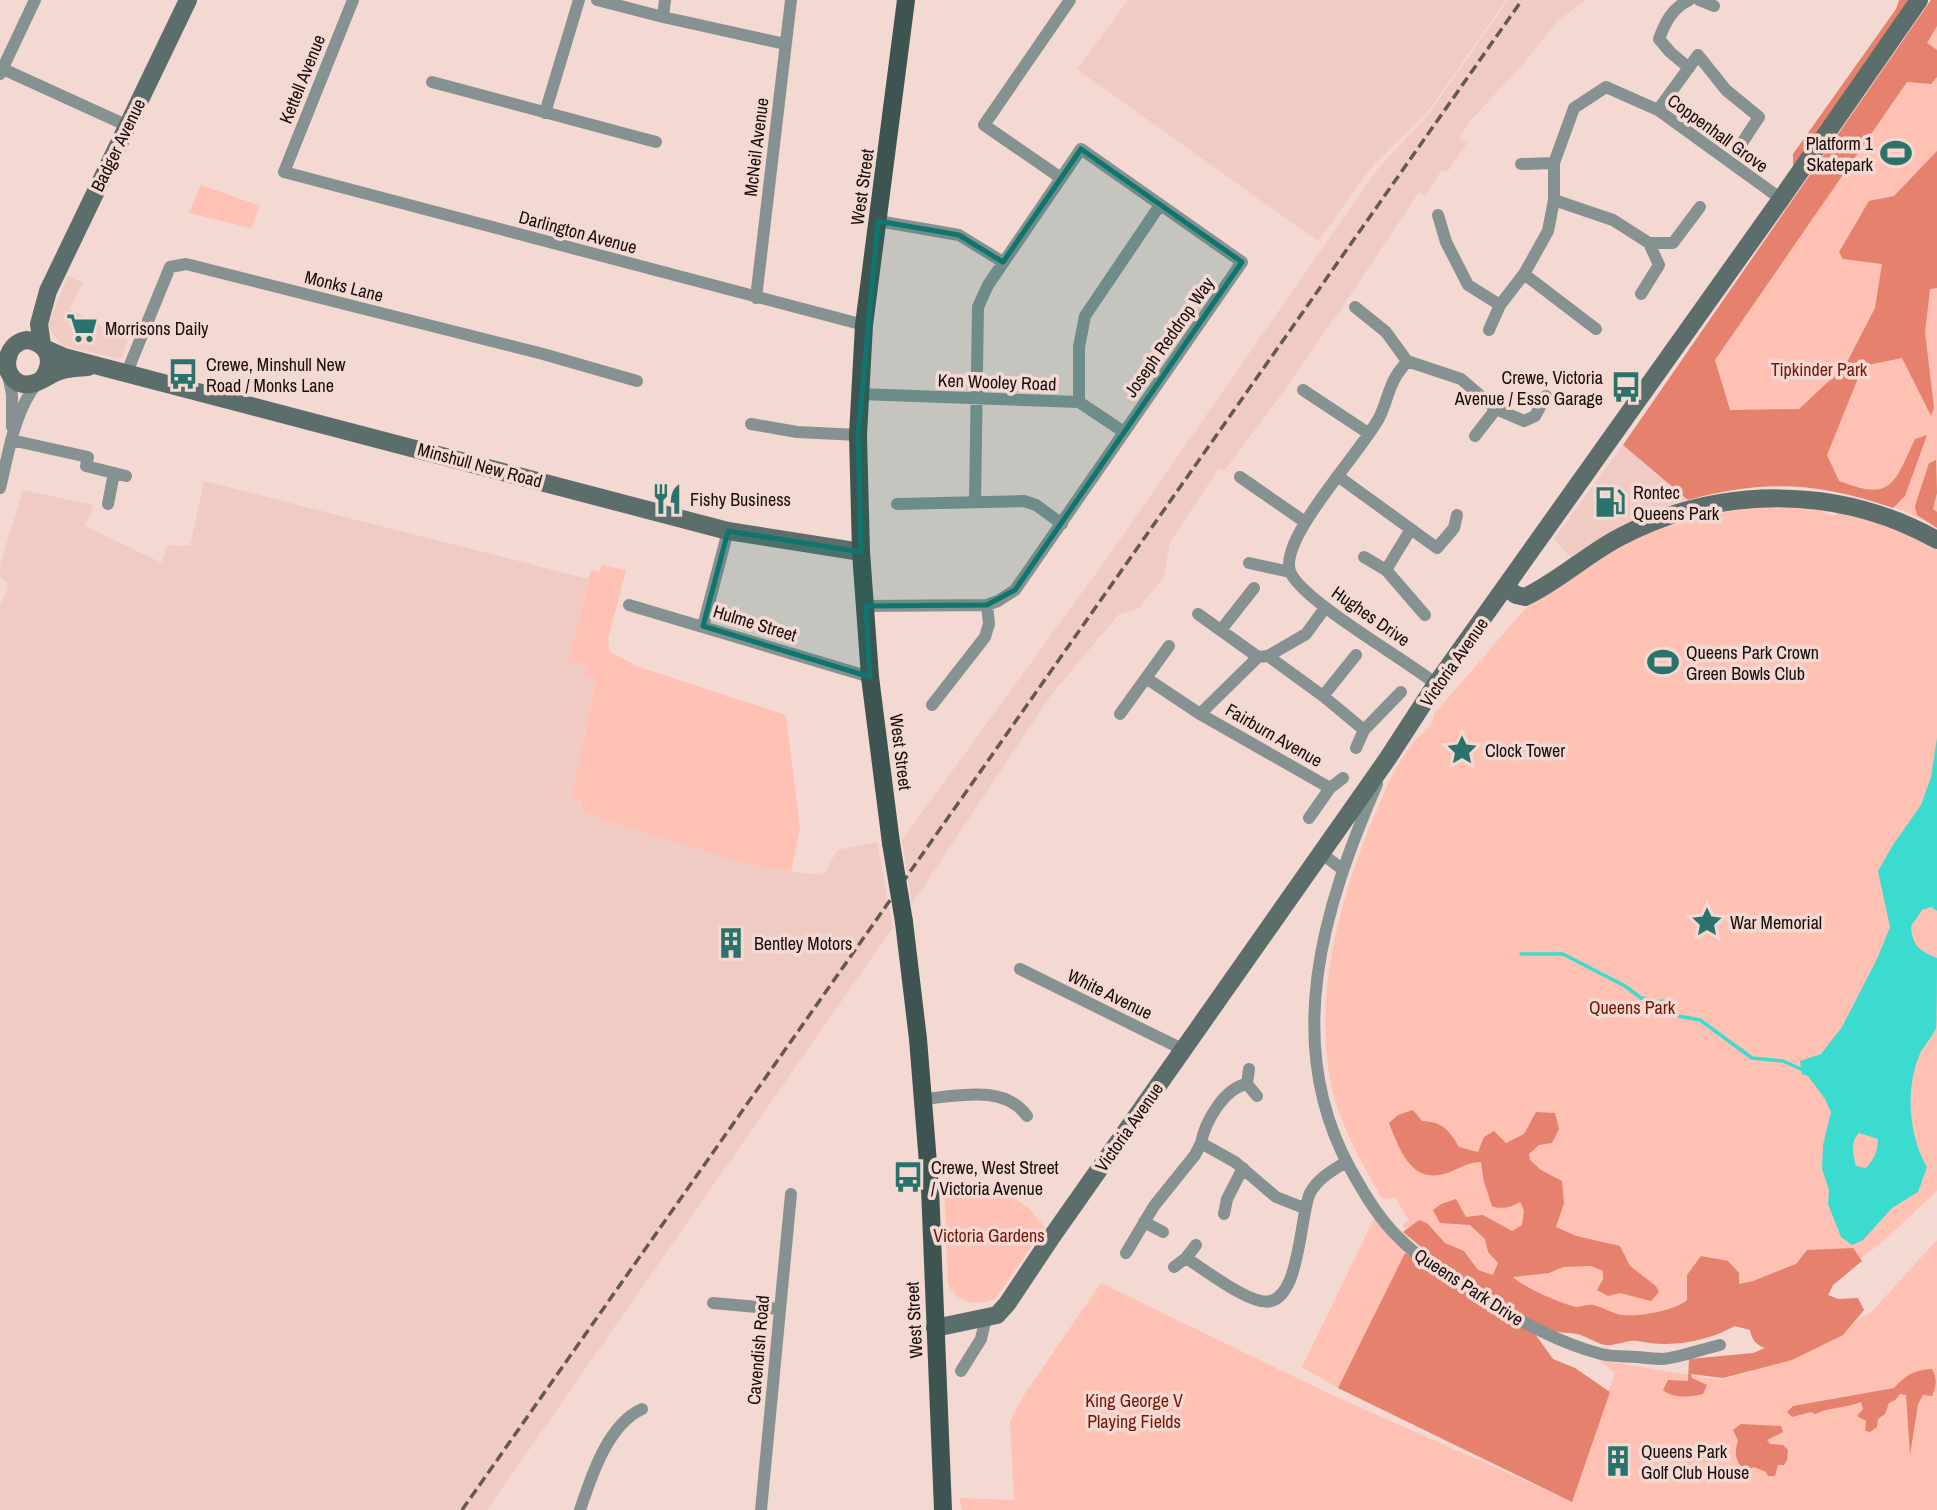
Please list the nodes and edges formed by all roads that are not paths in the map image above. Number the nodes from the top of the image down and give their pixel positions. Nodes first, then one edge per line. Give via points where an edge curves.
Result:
1 (35, 0) edge
2 (188, 0) edge
3 (353, 0) edge
4 (579, 0) edge
5 (597, 0) edge
6 (665, 0) edge
7 (791, 0) edge
8 (906, 0) edge
9 (1070, 0) edge
10 (1689, 0) edge
11 (1699, 0) edge
12 (1919, 0) edge
13 (1714, 6) dead end
14 (663, 17) junction
15 (785, 44) junction
16 (1689, 68) junction
17 (1, 71) edge
18 (432, 82) dead end
19 (1658, 110) junction
20 (545, 113) junction
21 (128, 126) junction
22 (656, 142) dead end
23 (1740, 146) dead end
24 (1554, 163) junction
25 (1521, 164) dead end
26 (284, 172) joint
27 (1061, 177) junction
28 (1781, 199) junction
29 (1554, 200) junction
30 (1160, 205) junction
31 (1700, 207) dead end
32 (1438, 215) dead end
33 (878, 222) junction
34 (1649, 243) junction
35 (1003, 262) junction
36 (1524, 274) junction
37 (48, 291) junction
38 (1641, 295) dead end
39 (756, 298) junction
40 (1500, 305) junction
41 (1355, 307) dead end
42 (864, 325) junction
43 (1596, 329) dead end
44 (1489, 330) dead end
45 (8, 347) edge
46 (44, 347) junction
47 (1407, 361) junction
48 (102, 366) junction
49 (5, 371) edge
50 (127, 372) junction
51 (618, 376) junction
52 (41, 380) junction
53 (637, 381) dead end
54 (614, 390) dead end
55 (1303, 390) dead end
56 (860, 394) junction
57 (1546, 396) dead end
58 (978, 399) junction
59 (1079, 402) junction
60 (1496, 409) junction
61 (10, 419) edge
62 (751, 424) dead end
63 (1125, 432) junction
64 (1368, 433) junction
65 (858, 435) junction
66 (1475, 436) dead end
67 (11, 439) junction
68 (1240, 477) dead end
69 (1339, 477) junction
70 (0, 488) edge
71 (975, 502) junction
72 (108, 504) dead end
73 (897, 504) dead end
74 (1457, 515) dead end
75 (1305, 522) junction
76 (1062, 524) junction
77 (1411, 528) junction
78 (728, 531) junction
79 (1937, 540) edge
80 (861, 552) junction
81 (1364, 557) dead end
82 (1249, 562) dead end
83 (1386, 570) junction
84 (1290, 572) junction
85 (1506, 587) junction
86 (1254, 588) dead end
87 (629, 605) dead end
88 (987, 605) junction
89 (866, 606) junction
90 (1325, 608) junction
91 (1198, 614) dead end
92 (1425, 615) dead end
93 (703, 626) junction
94 (1221, 630) junction
95 (1169, 646) dead end
96 (1356, 655) dead end
97 (1263, 657) junction
98 (870, 677) junction
99 (1146, 678) junction
100 (1436, 684) junction
101 (1401, 692) dead end
102 (1323, 696) junction
103 (932, 705) dead end
104 (1120, 714) dead end
105 (1200, 714) junction
106 (1364, 730) junction
107 (1356, 748) dead end
108 (1388, 758) junction
109 (1343, 778) dead end
110 (1330, 788) junction
111 (1309, 818) dead end
112 (1321, 853) junction
113 (1342, 869) junction
114 (1020, 969) dead end
115 (1184, 1050) junction
116 (1249, 1069) dead end
117 (1247, 1083) junction
118 (1257, 1096) dead end
119 (923, 1099) junction
120 (1027, 1116) dead end
121 (1201, 1143) junction
122 (1346, 1162) junction
123 (1243, 1168) junction
124 (791, 1194) dead end
125 (1304, 1209) junction
126 (1224, 1214) dead end
127 (1144, 1222) junction
128 (1163, 1232) dead end
129 (1196, 1245) dead end
130 (1126, 1253) dead end
131 (1186, 1258) junction
132 (1174, 1267) dead end
133 (713, 1303) dead end
134 (779, 1309) junction
135 (935, 1309) junction
136 (984, 1318) junction
137 (935, 1328) junction
138 (1720, 1345) dead end
139 (961, 1371) dead end
140 (642, 1409) dead end
141 (580, 1510) edge
142 (761, 1510) edge
143 (943, 1510) edge

1 - 17 street
2 - 21 street, Badger Avenue
3 - 26 street, Kettell Avenue
4 - 20 street
5 - 14 street
6 - 14 street
7 - 15 street, McNeil Avenue
8 - 33 main road, West Street
9 - 27 street via 984,125
10 - 16 street via 1666,21 1659,39
11 - 13 street
12 - 28 street, Victoria Avenue
14 - 15 street
15 - 39 street, McNeil Avenue
16 - 19 street
16 - 23 street via 1698,55 1726,90 1759,117
17 - 21 street
18 - 20 street
19 - 24 street, Coppenhall Grove via 1606,87 1574,108
19 - 28 street, Coppenhall Grove
20 - 22 street
21 - 37 street, Badger Avenue
24 - 25 street
24 - 29 street, Coppenhall Grove
26 - 39 street, Darlington Avenue
27 - 30 street via 1081,149
27 - 35 street
28 - 85 street, Victoria Avenue
29 - 34 street via 1613,220
29 - 36 street, Coppenhall Grove via 1548,232
30 - 59 street via 1085,317 1079,347
30 - 63 street, Joseph Reddrop Way via 1242,262
31 - 34 street via 1673,243
32 - 40 street via 1468,285
33 - 35 street via 960,235
33 - 42 main road, West Street
34 - 38 street via 1660,265
35 - 58 street via 978,307
36 - 40 street, Coppenhall Grove
36 - 43 street
37 - 45 street, Badger Avenue
37 - 46 street, Badger Avenue via 39,324
39 - 42 street, Darlington Avenue
40 - 44 street, Coppenhall Grove
41 - 47 street via 1386,332
42 - 56 main road, West Street
45 - 46 street via 26,340
45 - 49 street
46 - 48 street, Minshull New Road
46 - 52 street via 49,366
47 - 60 street via 1461,379
47 - 64 street
48 - 50 street, Minshull New Road
48 - 52 street, Minshull New Road via 65,369
49 - 52 street via 25,385
49 - 61 street
50 - 51 street, Monks Lane via 170,267 186,264
50 - 78 street, Minshull New Road
51 - 53 street, Monks Lane
51 - 54 street
52 - 61 street
55 - 64 street
56 - 58 street, Ken Wooley Road
56 - 65 main road, West Street
57 - 60 street via 1535,416 1524,421
58 - 59 street, Ken Wooley Road
58 - 71 street
59 - 63 street, Ken Wooley Road
60 - 66 street
61 - 67 street
62 - 65 street
63 - 76 street, Joseph Reddrop Way
64 - 69 street
65 - 80 main road, West Street
67 - 70 street
67 - 72 street via 88,457 86,466 120,475
68 - 75 street
69 - 75 street
69 - 77 street
71 - 73 street
71 - 76 street via 1024,500
74 - 77 street via 1454,528 1437,548
75 - 84 street via 1288,557
76 - 88 street, Joseph Reddrop Way via 1015,590
77 - 83 street
78 - 80 street, Minshull New Road
78 - 93 street
79 - 85 street via 1901,522 1852,507 1793,498 1738,499 1681,512 1620,536 1525,597
80 - 89 main road, West Street
81 - 83 street, Hughes Drive
82 - 84 street
83 - 92 street, Hughes Drive
84 - 90 street, Hughes Drive
85 - 100 street, Victoria Avenue
86 - 94 street
87 - 93 street, Hulme Street
88 - 89 street
88 - 103 street via 985,637
89 - 98 main road, West Street
90 - 97 street, Fairburn Avenue via 1306,634
90 - 100 street, Hughes Drive
91 - 94 street
93 - 98 street, Hulme Street
94 - 97 street
95 - 99 street
96 - 102 street
97 - 102 street
97 - 105 street, Fairburn Avenue
98 - 119 main road, West Street, bridge
99 - 104 street
99 - 105 street, Fairburn Avenue
100 - 108 street, Victoria Avenue
101 - 106 street
102 - 106 street
105 - 110 street, Fairburn Avenue
106 - 107 street
108 - 112 street, Victoria Avenue
108 - 113 street, Queens Park Drive
109 - 110 street, Fairburn Avenue
110 - 111 street, Fairburn Avenue
112 - 113 street
112 - 115 street, Victoria Avenue
113 - 122 street, Queens Park Drive via 1320,954 1314,1039 1322,1101
114 - 115 street, White Avenue
115 - 136 street, Victoria Avenue via 1007,1304 997,1315
116 - 117 street
117 - 118 street
117 - 121 street via 1220,1105
119 - 120 street via 993,1096 1016,1103
119 - 135 main road, West Street
121 - 123 street
121 - 127 street
122 - 125 street via 1317,1183
122 - 138 street, Queens Park Drive via 1377,1213 1407,1246 1531,1327 1602,1354 1663,1359
123 - 125 street via 1276,1197
123 - 126 street
124 - 134 street, Cavendish Road
125 - 131 street via 1297,1261 1282,1295 1272,1301 1249,1297
127 - 128 street
127 - 130 street
129 - 131 street
131 - 132 street
133 - 134 street
134 - 142 street, Cavendish Road
135 - 136 street
135 - 137 main road, West Street
136 - 137 street, Victoria Avenue
136 - 139 street via 981,1339
137 - 143 main road, West Street
140 - 141 street via 629,1415 607,1446

